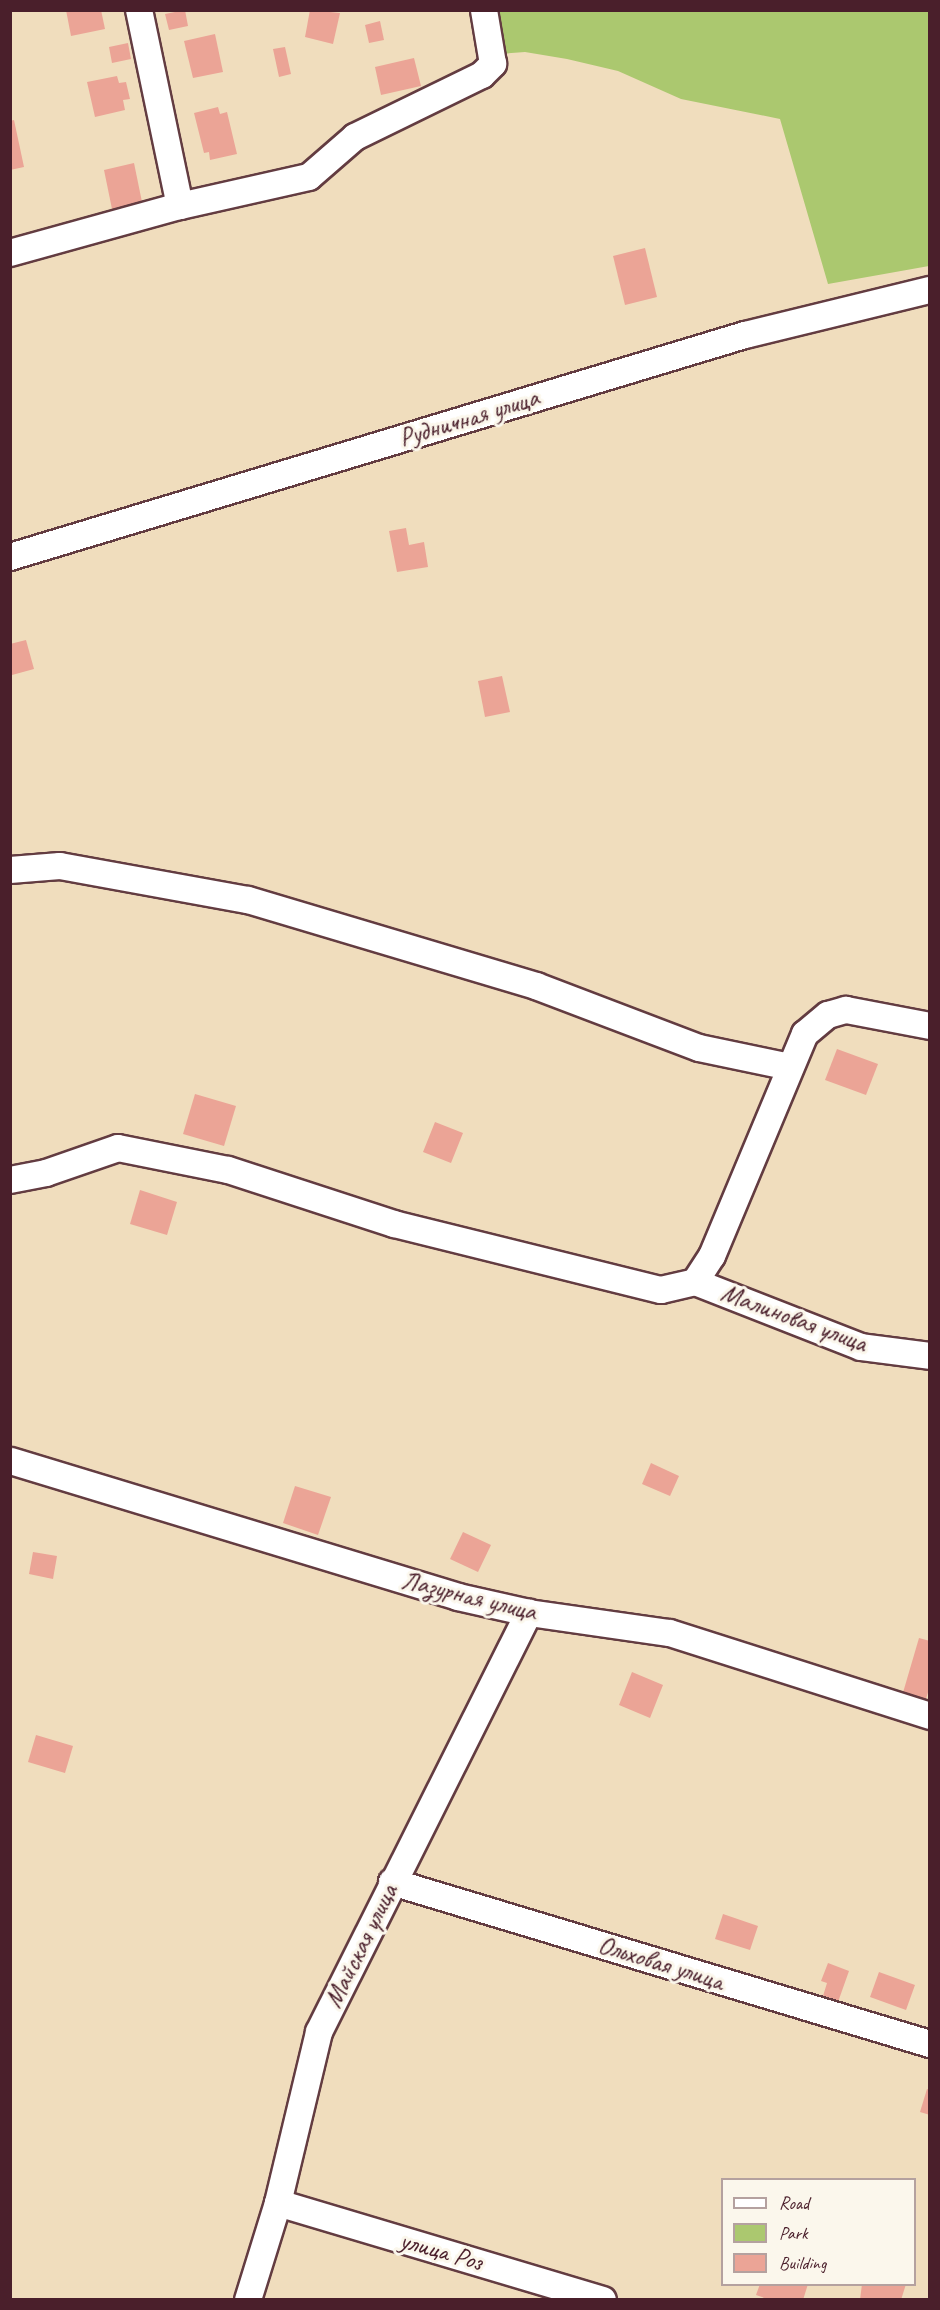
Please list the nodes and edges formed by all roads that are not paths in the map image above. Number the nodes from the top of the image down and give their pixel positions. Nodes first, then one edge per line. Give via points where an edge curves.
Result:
1 (139, 10) edge
2 (484, 10) edge
3 (180, 206) junction
4 (10, 253) edge
5 (930, 290) edge
6 (10, 556) edge
7 (10, 870) edge
8 (930, 1026) edge
9 (790, 1067) junction
10 (10, 1180) edge
11 (694, 1282) junction
12 (930, 1356) edge
13 (11, 1461) edge
14 (530, 1613) junction
15 (930, 1716) edge
16 (392, 1882) junction
17 (930, 2044) edge
18 (278, 2203) junction
19 (248, 2300) edge
20 (603, 2300) edge

1 - 3 street
2 - 3 street via 493,64 482,75 355,137 309,177
3 - 4 street
5 - 6 street, Рудничная улица via 745,335
7 - 9 street via 60,867 248,900 536,986 699,1048
8 - 9 street via 846,1010 828,1015 805,1034
9 - 11 street via 712,1256
10 - 11 street via 46,1173 118,1148 228,1170 394,1224 661,1290
11 - 12 street, Малиновая улица via 861,1347
13 - 14 street, Лазурная улица via 458,1597
14 - 15 street, Лазурная улица via 670,1633
14 - 16 street, Майская улица
16 - 17 street, Ольховая улица
16 - 18 street, Майская улица via 319,2032
18 - 19 street, Майская улица
18 - 20 street, улица Роз

